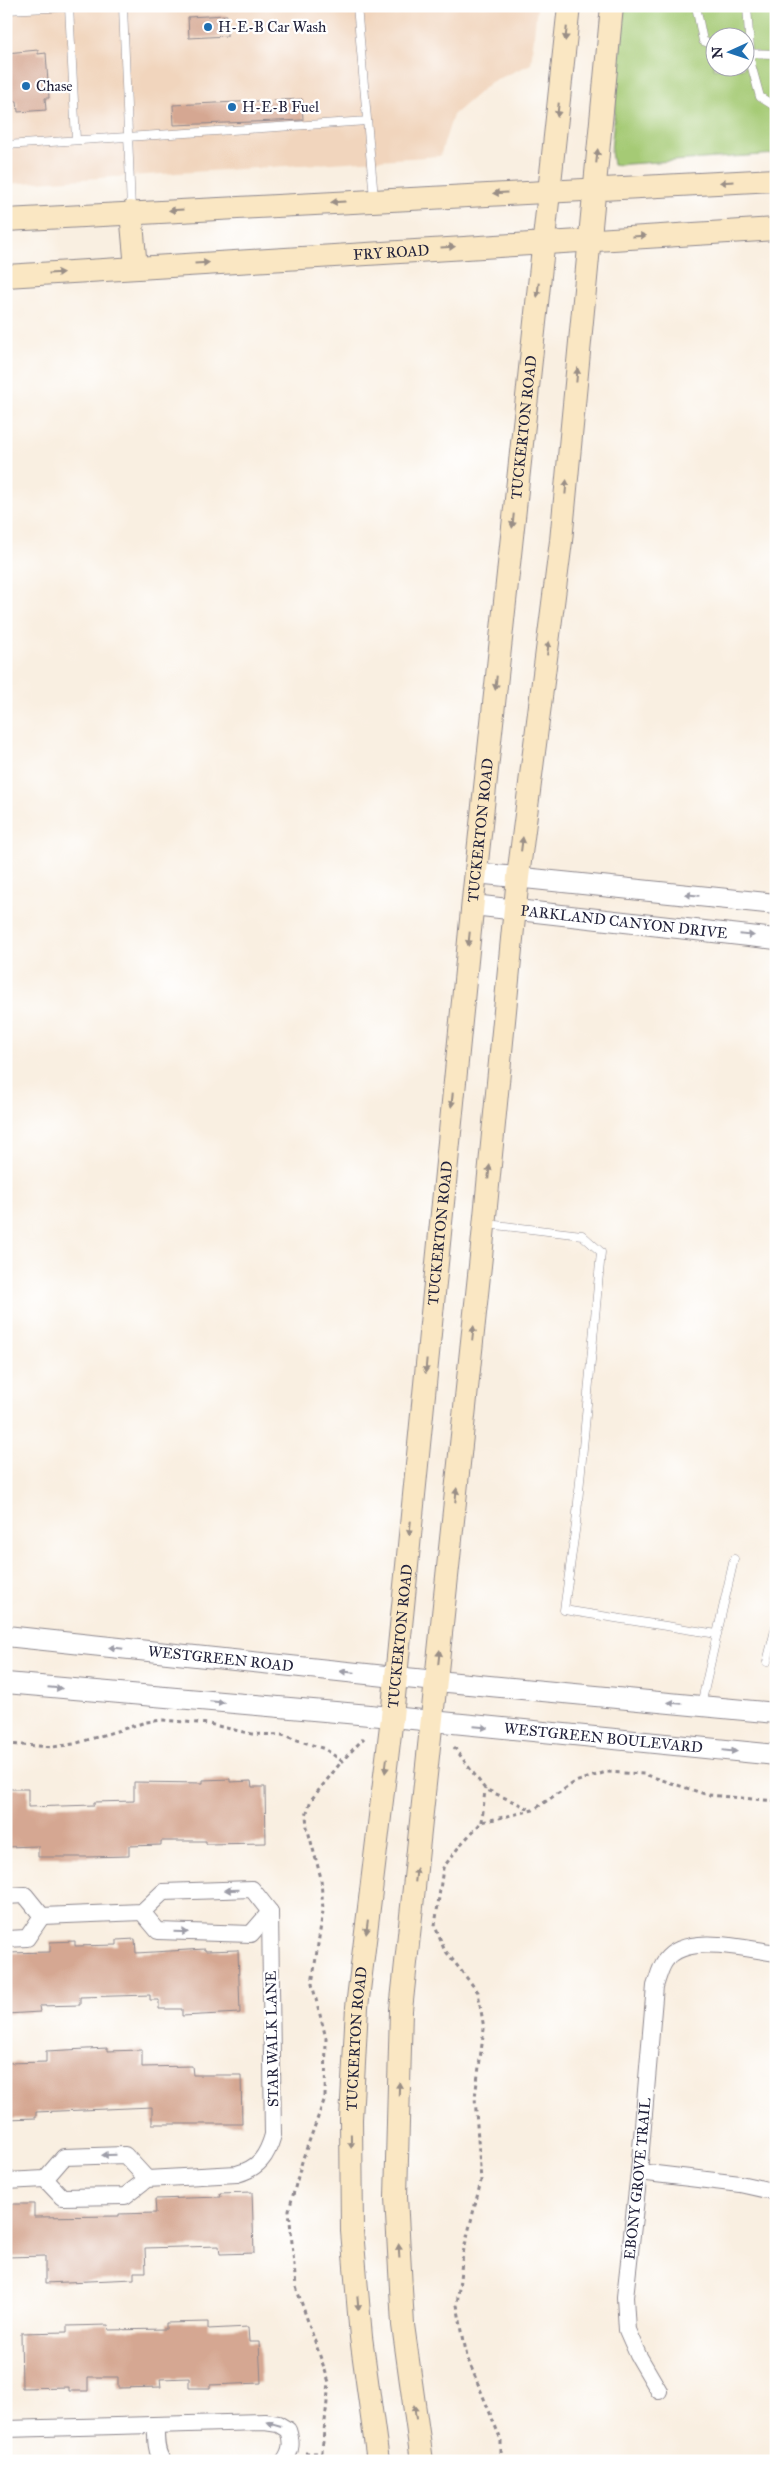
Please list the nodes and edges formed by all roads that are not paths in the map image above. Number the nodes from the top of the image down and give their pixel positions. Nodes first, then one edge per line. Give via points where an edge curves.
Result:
1 (91, 6) edge
2 (123, 6) edge
3 (357, 6) edge
4 (569, 6) edge
5 (612, 6) edge
6 (696, 6) edge
7 (748, 6) edge
8 (69, 7) edge
9 (6, 10) edge
10 (748, 28) edge
11 (704, 40) edge
12 (754, 54) edge
13 (776, 54) edge
14 (754, 76) edge
15 (776, 107) edge
16 (367, 121) junction
17 (130, 137) junction
18 (76, 140) junction
19 (6, 145) edge
20 (776, 180) edge
21 (593, 189) junction
22 (549, 191) junction
23 (374, 200) junction
24 (131, 212) junction
25 (6, 220) edge
26 (776, 229) edge
27 (590, 239) junction
28 (543, 242) junction
29 (136, 268) junction
30 (6, 276) edge
31 (476, 873) junction
32 (518, 877) junction
33 (776, 904) edge
34 (472, 906) junction
35 (515, 910) junction
36 (776, 939) edge
37 (484, 1224) junction
38 (734, 1559) dead end
39 (776, 1626) edge
40 (717, 1634) junction
41 (6, 1636) edge
42 (767, 1662) dead end
43 (395, 1677) junction
44 (437, 1680) junction
45 (6, 1683) edge
46 (701, 1705) junction
47 (776, 1713) edge
48 (392, 1717) junction
49 (432, 1723) junction
50 (776, 1756) edge
51 (6, 1896) edge
52 (142, 1912) junction
53 (270, 1912) junction
54 (42, 1916) junction
55 (6, 1939) edge
56 (776, 1953) edge
57 (639, 2172) junction
58 (45, 2179) junction
59 (147, 2179) junction
60 (6, 2181) edge
61 (776, 2192) edge
62 (659, 2392) dead end
63 (156, 2425) junction
64 (6, 2429) edge
65 (164, 2461) edge
66 (284, 2461) edge
67 (378, 2461) edge
68 (422, 2461) edge

1 - 8 lane
2 - 17 lane
3 - 16 lane
4 -> 22 main road, TUCKERTON ROAD
21 -> 5 main road
6 - 11 lane
7 - 10 lane
8 - 9 lane
8 - 18 lane
12 - 13 lane
14 - 15 lane via 760,97
16 - 17 lane
16 - 23 lane
17 - 18 lane
17 - 24 lane
18 - 19 lane
20 -> 21 main road
21 - 22 main road
21 - 27 main road
22 -> 23 main road
22 - 28 main road, TUCKERTON ROAD
23 -> 24 main road
24 - 25 main road
24 - 29 main road
27 -> 26 main road, FRY ROAD
27 - 28 main road, FRY ROAD
32 -> 27 main road via 561,541
29 -> 28 main road, FRY ROAD
28 -> 31 main road, TUCKERTON ROAD
30 -> 29 main road, FRY ROAD
31 - 32 street
31 - 34 main road, TUCKERTON ROAD
33 -> 32 street
32 - 35 main road
34 - 35 street, PARKLAND CANYON DRIVE
34 -> 43 main road, TUCKERTON ROAD
35 -> 36 street, PARKLAND CANYON DRIVE
37 -> 35 main road
37 - 40 lane via 582,1235 601,1252 576,1524 564,1610
44 -> 37 main road
38 - 40 lane
39 - 42 lane
40 - 46 lane
43 -> 41 street, WESTGREEN ROAD
43 - 44 street, WESTGREEN ROAD
43 - 48 main road, TUCKERTON ROAD
46 -> 44 street
44 - 49 main road
45 -> 48 street
46 - 47 street
48 - 49 street
48 -> 67 main road, TUCKERTON ROAD via 357,2007 351,2119 352,2231 360,2337
49 -> 50 street, WESTGREEN BOULEVARD
68 -> 49 main road via 403,2325 396,2197 401,2010
51 - 54 street via 25,1895
52 -> 53 street via 158,1931 251,1934
53 -> 52 street via 252,1889 163,1892
52 - 54 street
53 - 59 street, STAR WALK LANE via 272,2135 268,2152 260,2163 237,2174
54 - 55 street via 27,1938
56 - 57 street, EBONY GROVE TRAIL via 717,1945 684,1946 666,1960 655,1986
57 - 61 street via 740,2184
57 - 62 street, EBONY GROVE TRAIL via 626,2297 627,2330
58 - 59 street via 62,2198 125,2196
59 -> 58 street via 125,2155 64,2157
58 - 60 street
63 - 64 street
63 - 65 street via 156,2442 160,2458
66 -> 63 street via 290,2453 292,2441 288,2430 278,2424

